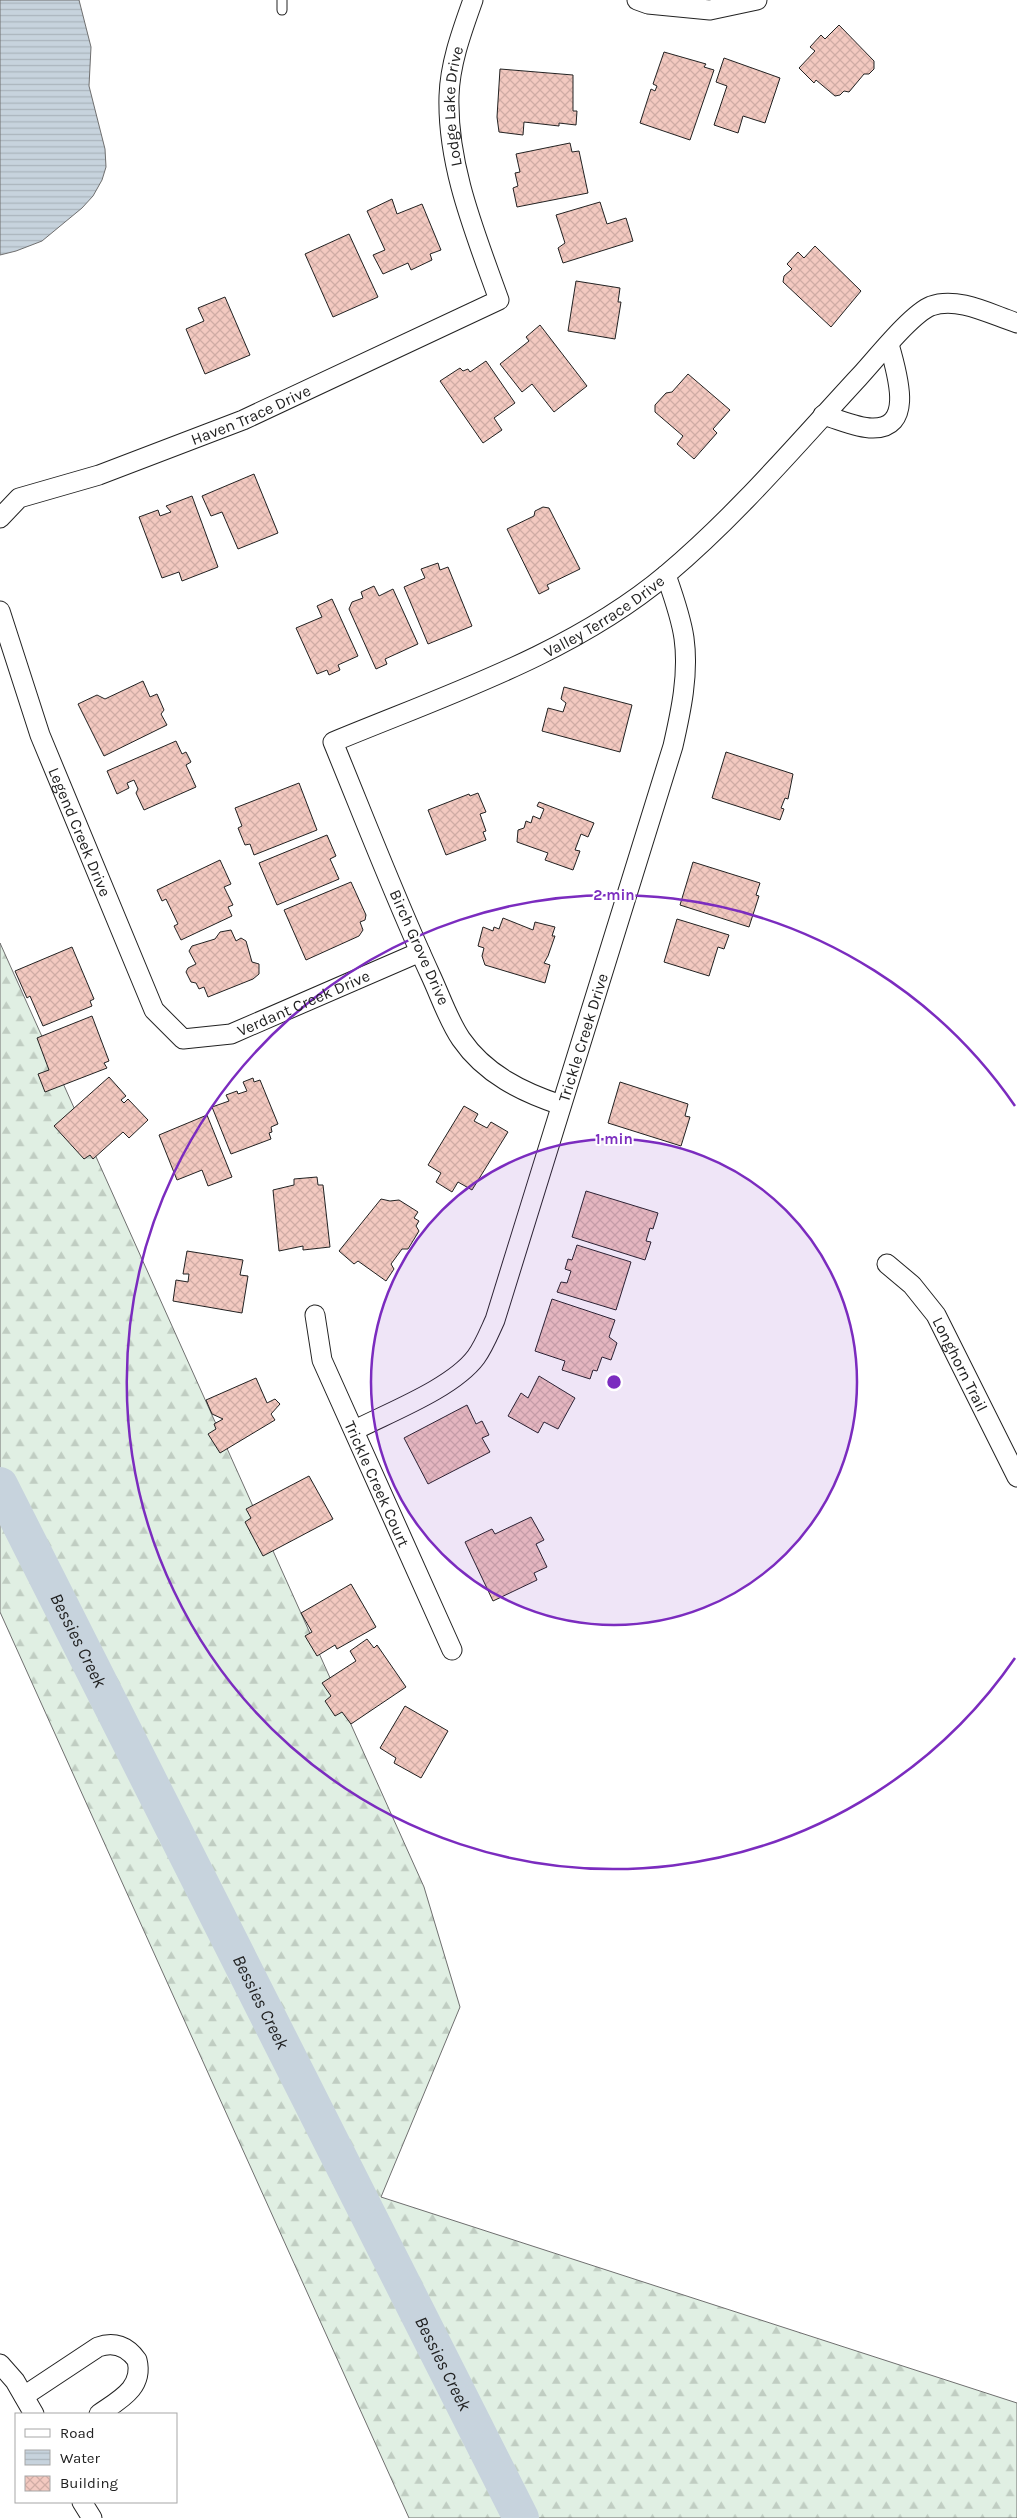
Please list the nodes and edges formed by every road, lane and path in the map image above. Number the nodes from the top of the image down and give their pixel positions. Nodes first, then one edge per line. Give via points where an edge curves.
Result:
1 (282, 0) edge
2 (473, 0) edge
3 (637, 0) edge
4 (758, 0) edge
5 (282, 10) dead end
6 (500, 300) joint
7 (1017, 323) edge
8 (889, 344) junction
9 (823, 415) junction
10 (0, 518) edge
11 (666, 574) junction
12 (0, 611) edge
13 (333, 742) joint
14 (420, 952) junction
15 (183, 1039) joint
16 (561, 1105) junction
17 (887, 1264) dead end
18 (315, 1315) dead end
19 (355, 1430) junction
20 (1017, 1477) edge
21 (452, 1650) dead end
22 (0, 2364) edge
23 (24, 2396) junction
24 (33, 2413) edge
25 (100, 2413) edge
26 (83, 2503) edge
27 (92, 2518) edge

1 - 5 lane
2 - 6 street, Lodge Lake Drive via 457,46 449,95 450,134 473,226
3 - 4 street via 710,10
6 - 10 street, Haven Trace Drive via 243,420 99,475 19,498
7 - 8 street, Valley Terrace Drive via 963,305 931,306
8 - 9 street, Valley Terrace Drive
8 - 9 street via 900,392 901,405 896,417 886,425 872,428
9 - 11 street, Valley Terrace Drive via 717,528
11 - 13 street, Valley Terrace Drive via 575,636 517,665
11 - 16 street, Trickle Creek Drive via 684,638 685,684 680,716
12 - 15 street, Legend Creek Drive via 40,735 154,1010
13 - 14 street, Birch Grove Drive
14 - 15 street, Verdant Creek Drive via 231,1034
14 - 16 street, Birch Grove Drive via 461,1039 482,1062 505,1082
16 - 19 street, Trickle Creek Drive via 495,1320 479,1352 460,1373 441,1386
17 - 20 street, Longhorn Trail via 912,1285 936,1315
18 - 19 street, Trickle Creek Court via 322,1360
19 - 21 street, Trickle Creek Court
22 - 23 street
23 - 24 street
23 - 25 street via 98,2347 106,2344 124,2347 137,2360 138,2379 127,2394
26 - 27 street

